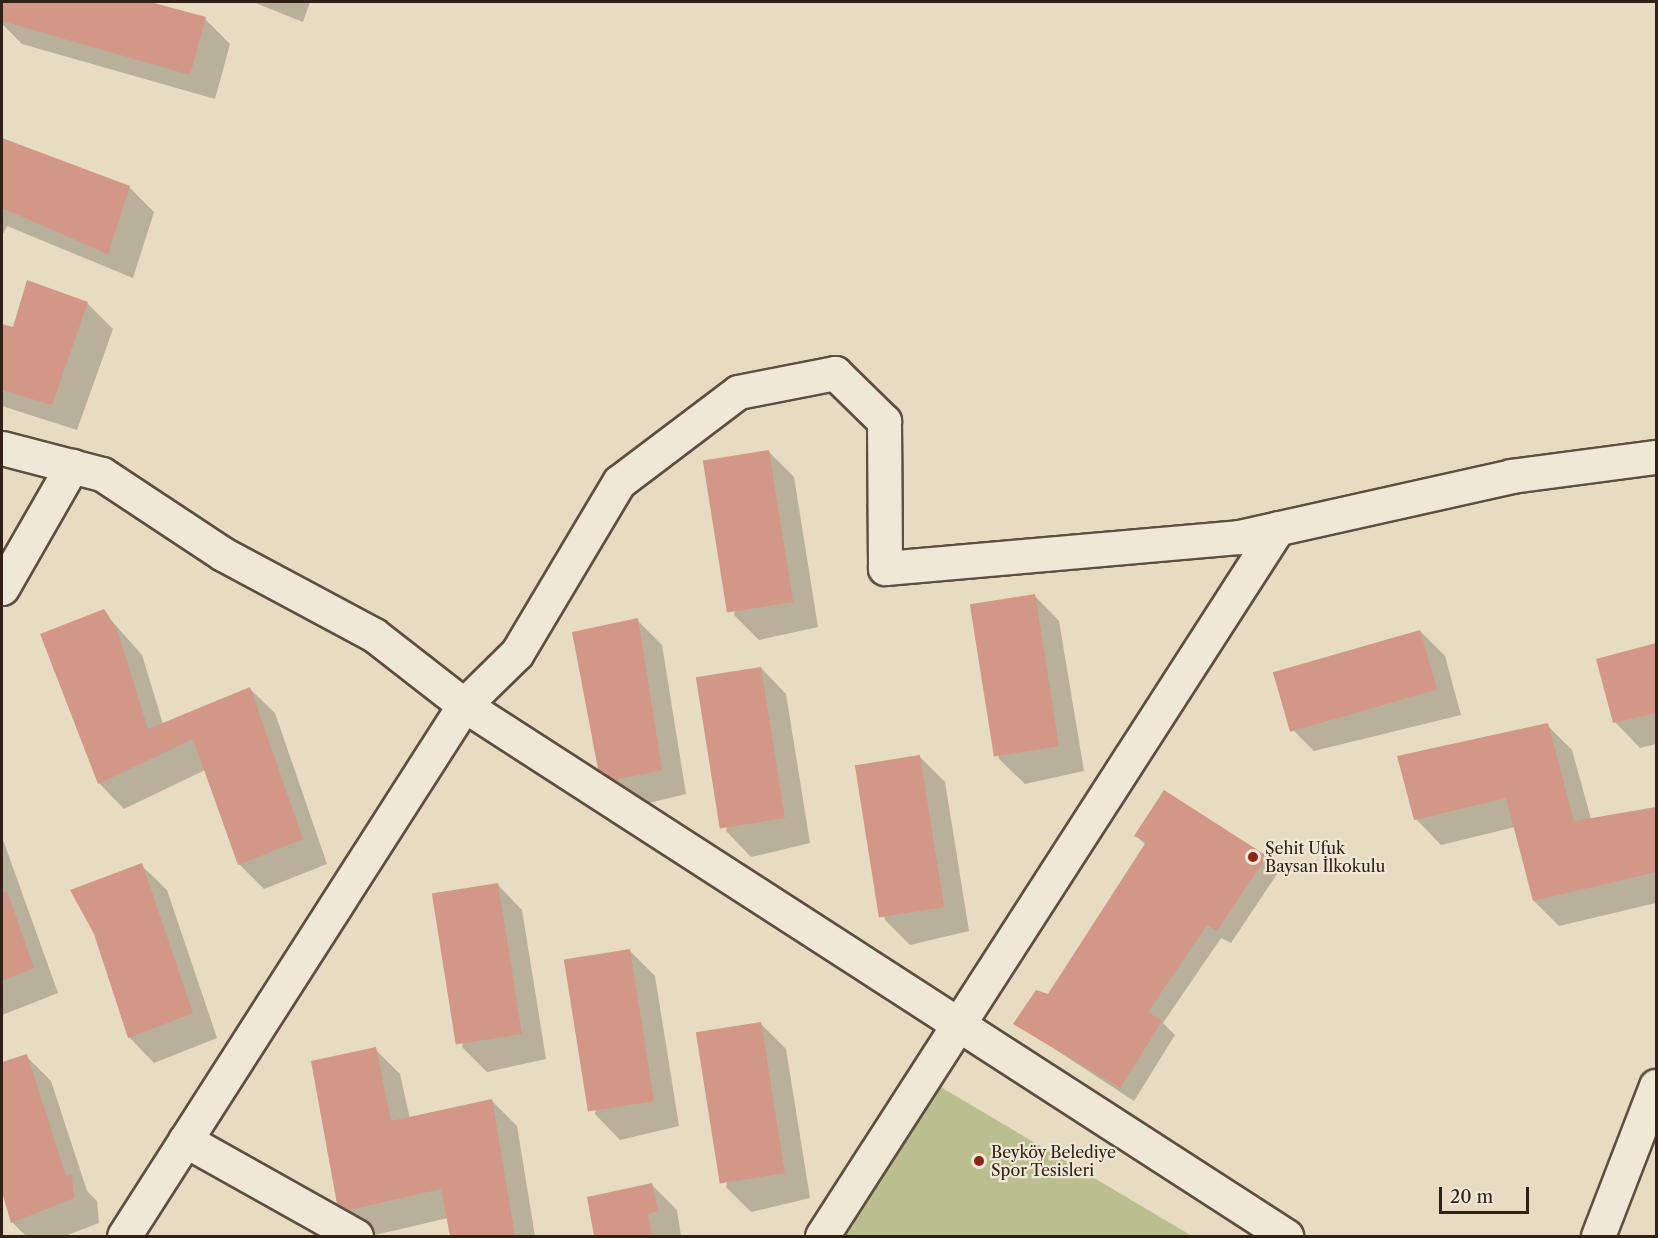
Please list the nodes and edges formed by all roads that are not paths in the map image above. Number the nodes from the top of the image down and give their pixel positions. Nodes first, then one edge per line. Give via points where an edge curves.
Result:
1 (2, 448) edge
2 (1656, 457) edge
3 (72, 466) junction
4 (1278, 528) junction
5 (2, 588) edge
6 (464, 705) junction
7 (958, 1024) junction
8 (1656, 1086) edge
9 (185, 1140) junction
10 (124, 1236) edge
11 (356, 1236) edge
12 (822, 1236) edge
13 (1286, 1236) edge
14 (1598, 1236) edge

1 - 3 street
2 - 4 street via 1511,476
3 - 5 street
3 - 6 street via 102,474 223,554 374,635
4 - 6 street via 1239,537 885,568 884,421 835,373 738,392 620,482 517,654
4 - 7 street
6 - 7 street
6 - 9 street
7 - 12 street
7 - 13 street
8 - 14 street
9 - 10 street
9 - 11 street

